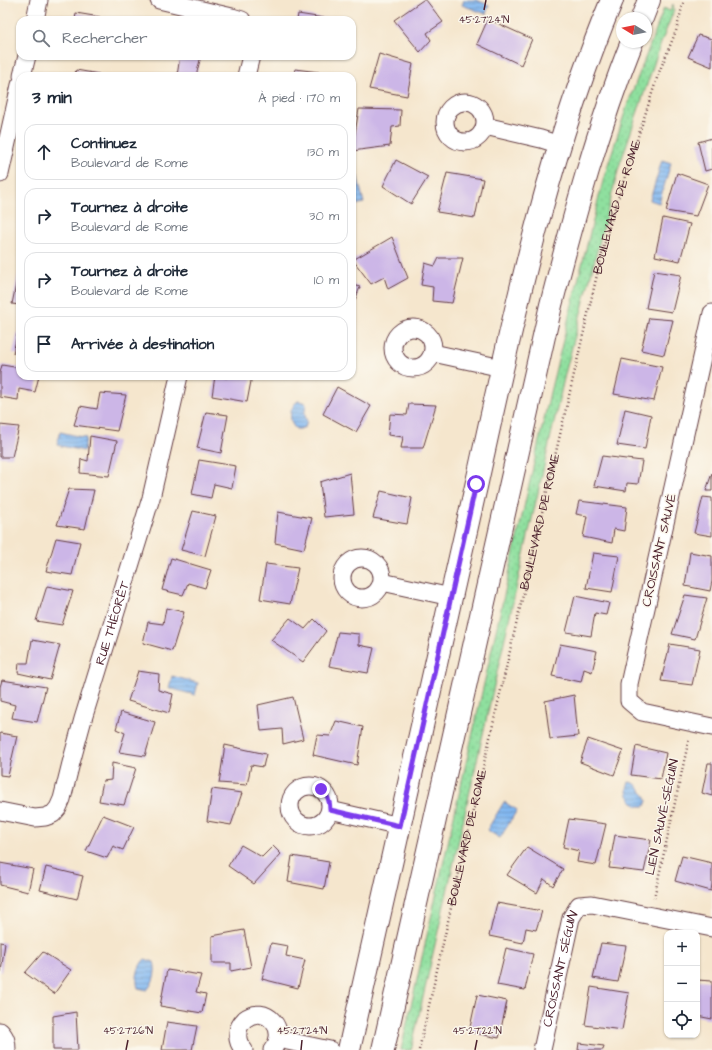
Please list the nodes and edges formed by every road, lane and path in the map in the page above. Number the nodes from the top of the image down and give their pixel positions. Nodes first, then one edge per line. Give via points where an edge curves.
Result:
1 (39, 0) edge
2 (159, 0) edge
3 (612, 0) edge
4 (649, 0) edge
5 (684, 0) edge
6 (644, 12) edge
7 (36, 16) edge
8 (228, 16) edge
9 (630, 48) edge
10 (26, 60) edge
11 (250, 60) edge
12 (23, 72) edge
13 (247, 72) edge
14 (16, 104) edge
15 (485, 126) dead end
16 (560, 145) junction
17 (0, 174) edge
18 (712, 313) edge
19 (433, 353) dead end
20 (502, 368) junction
21 (178, 380) edge
22 (382, 582) dead end
23 (451, 597) junction
24 (712, 727) edge
25 (689, 737) dead end
26 (330, 810) dead end
27 (0, 811) edge
28 (400, 826) junction
29 (654, 902) dead end
30 (712, 928) edge
31 (0, 1031) edge
32 (275, 1045) edge
33 (8, 1050) edge
34 (244, 1050) edge
35 (330, 1050) edge
36 (349, 1050) edge
37 (383, 1050) edge
38 (419, 1050) edge
39 (542, 1050) edge

1 - 7 street
2 - 8 street
3 - 16 main road
4 - 6 main road
5 - 38 path, BOULEVARD DE ROME via 676,31 658,75 608,230
9 - 37 main road via 589,166 553,298
10 - 12 street
11 - 13 street
14 - 17 street
15 - 16 street
16 - 20 main road via 531,246
18 - 24 street, CROISSANT SAUVÉ via 629,684 629,701 642,712
19 - 20 street
20 - 23 main road
21 - 27 street, RUE THÉORÊT via 151,498 70,762 62,799 53,814 45,817 35,818
22 - 23 street
23 - 28 main road
25 - 29 path, LIEN SAUVÉ-SÉGUIN
26 - 28 street
28 - 36 main road
30 - 39 street, CROISSANT SÉGUIN via 592,904 579,905 571,918
31 - 33 street via 7,1042
32 - 34 street via 278,1030 273,1021 260,1015 250,1016 243,1021 238,1030 239,1044
32 - 35 street

